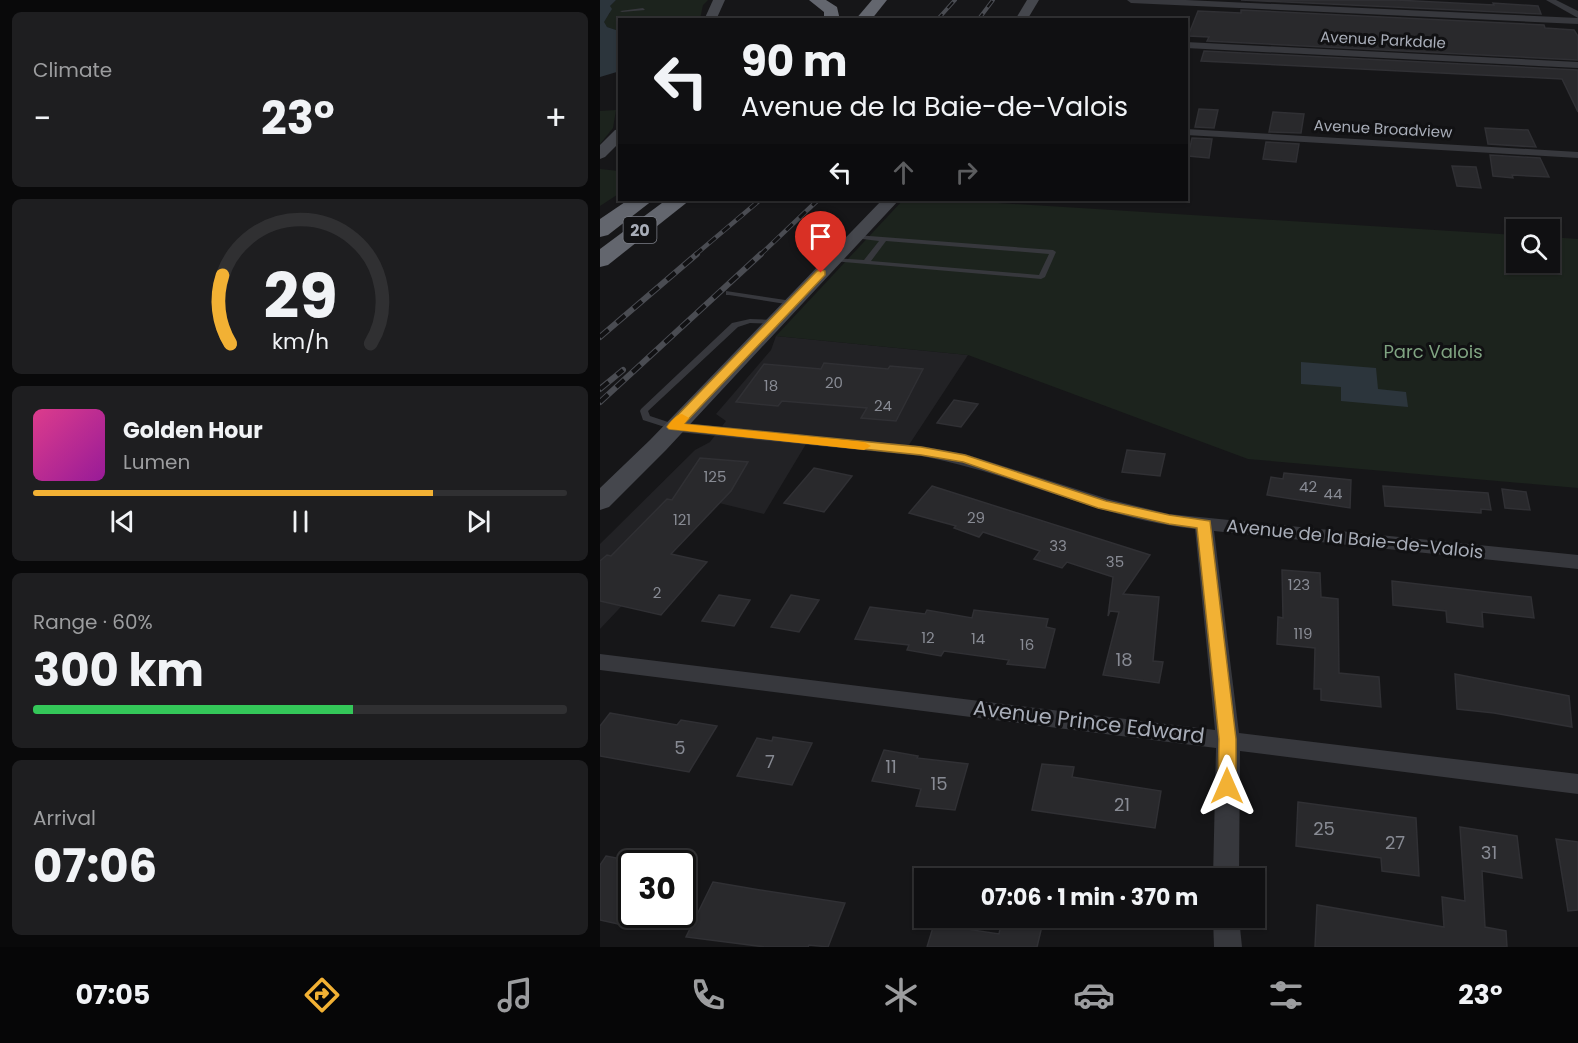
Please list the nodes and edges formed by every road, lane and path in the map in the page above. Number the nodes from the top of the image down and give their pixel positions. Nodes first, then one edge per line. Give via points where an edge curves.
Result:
1 (719, 0) edge
2 (816, 0) edge
3 (880, 0) edge
4 (1033, 0) edge
5 (1131, 0) edge
6 (1550, 0) edge
7 (643, 9) dead end
8 (622, 10) dead end
9 (1578, 15) edge
10 (711, 18) edge
11 (832, 18) edge
12 (864, 18) edge
13 (1022, 18) edge
14 (1578, 21) edge
15 (1188, 45) edge
16 (1578, 65) edge
17 (1188, 132) edge
18 (618, 135) edge
19 (600, 154) edge
20 (1578, 156) edge
21 (641, 201) edge
22 (678, 201) edge
23 (890, 201) edge
24 (600, 230) edge
25 (856, 237) junction
26 (884, 239) junction
27 (600, 260) edge
28 (834, 260) junction
29 (866, 263) junction
30 (729, 293) dead end
31 (792, 303) junction
32 (773, 322) junction
33 (674, 427) junction
34 (600, 502) edge
35 (1204, 524) junction
36 (1578, 562) edge
37 (600, 662) edge
38 (1228, 739) junction
39 (1578, 784) edge
40 (1226, 868) edge
41 (1227, 928) edge
42 (1228, 947) edge

1 - 10 street
2 - 11 highway via 832,10
3 - 12 highway
4 - 13 street
5 - 14 street
6 - 9 street
7 - 8 lane
15 - 16 street, Avenue Parkdale
17 - 20 street, Avenue Broadview
18 - 19 street
21 - 24 highway, 20
22 - 27 highway, 20
23 - 25 street
25 - 26 lane
25 - 28 street
26 - 29 lane
26 - 29 lane via 1053,252 1041,277
28 - 29 lane
28 - 31 street
30 - 31 lane
31 - 32 street
32 - 33 street
32 - 33 lane via 735,325 644,411 646,418
33 - 34 street
33 - 35 street, Avenue de la Baie-de-Valois via 921,451 965,459 1103,504
35 - 36 street, Avenue de la Baie-de-Valois
35 - 38 street
37 - 38 street, Avenue Prince Edward
38 - 39 street, Avenue Prince Edward
38 - 40 street
41 - 42 street

